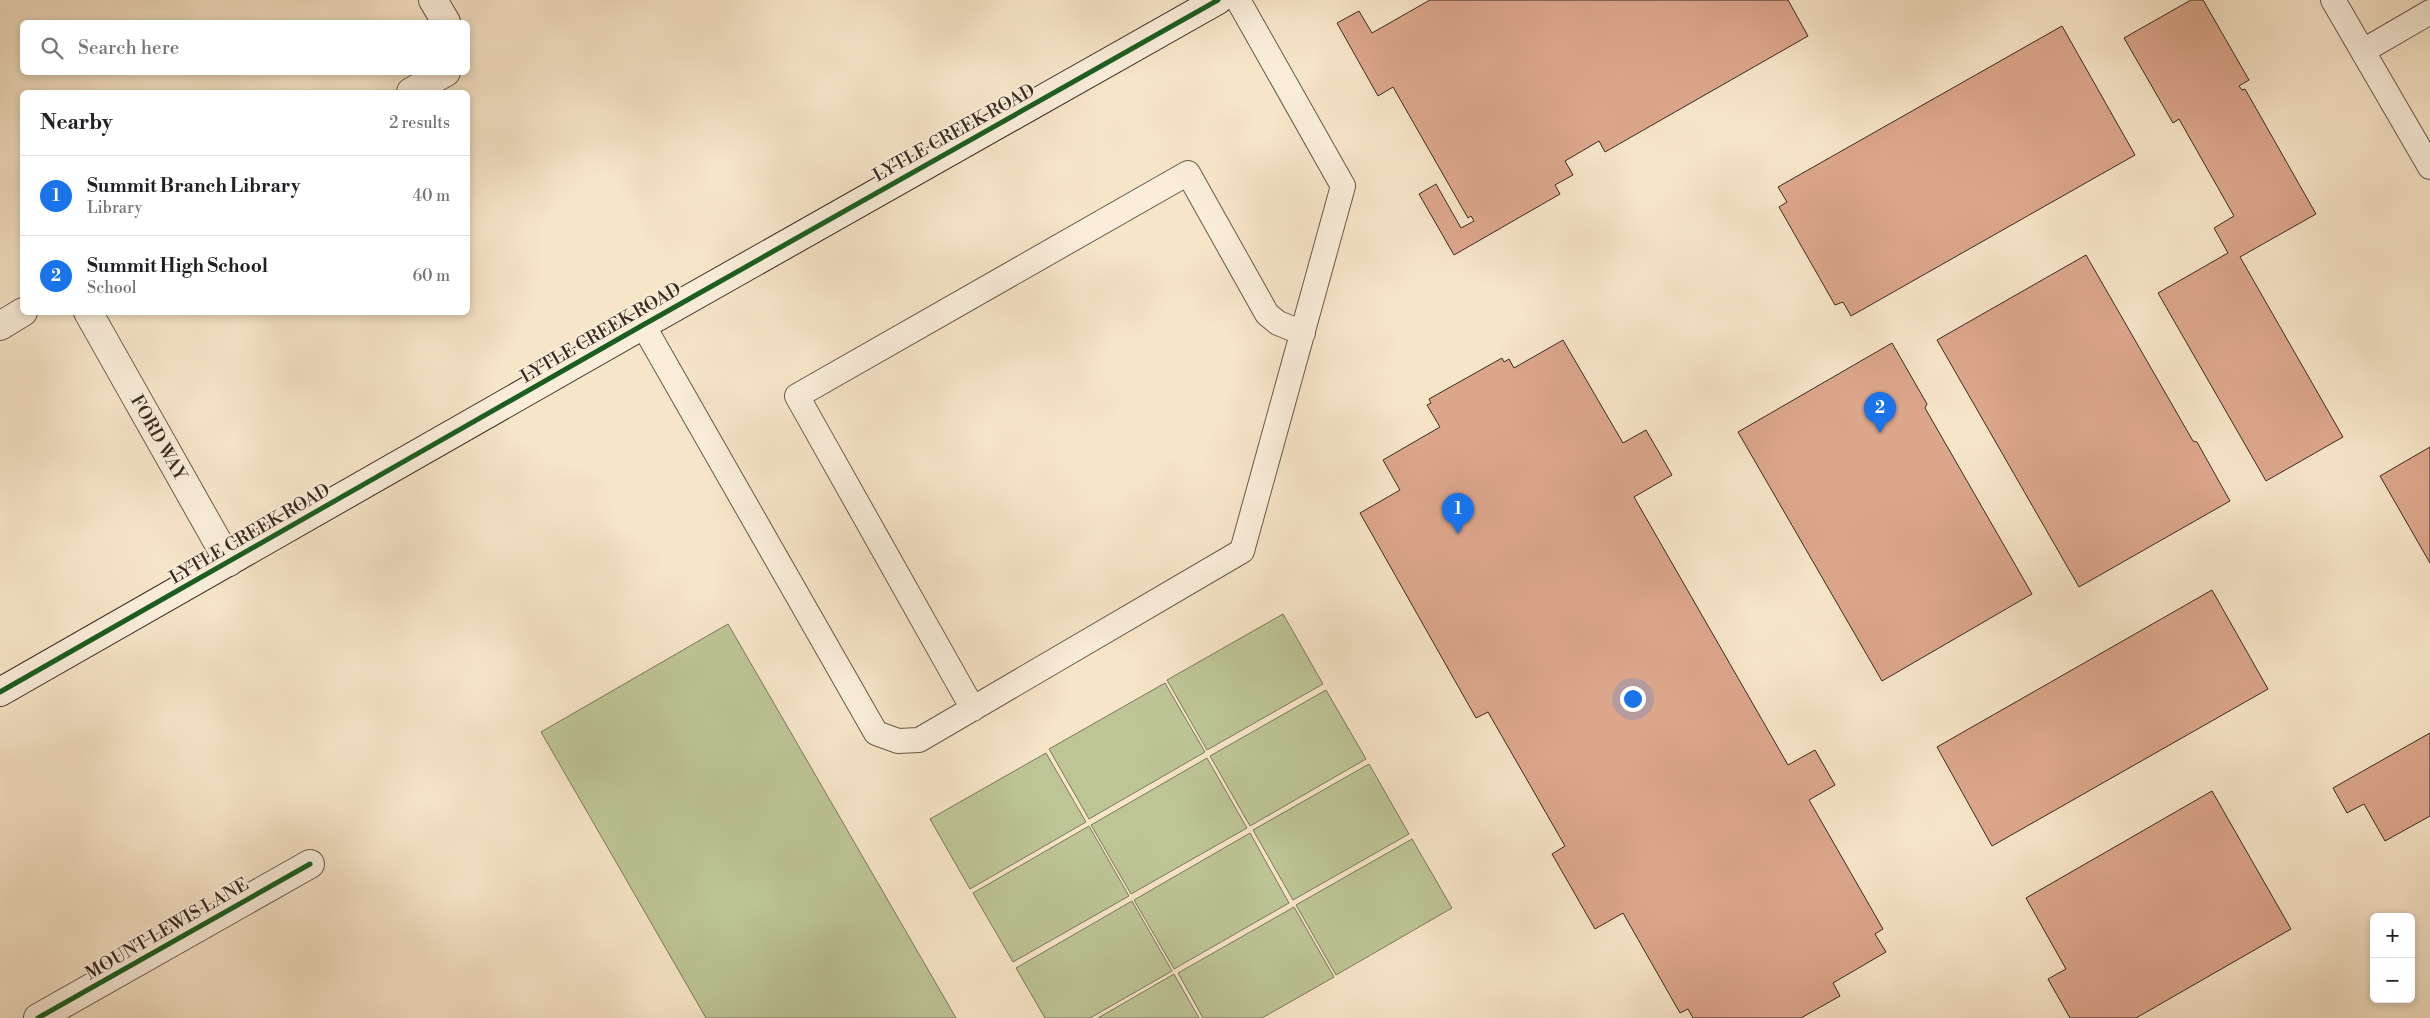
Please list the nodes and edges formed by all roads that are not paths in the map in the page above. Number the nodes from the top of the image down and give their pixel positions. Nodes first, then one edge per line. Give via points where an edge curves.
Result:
1 (433, 0) edge
2 (1218, 0) edge
3 (1238, 0) edge
4 (2333, 0) edge
5 (2430, 12) edge
6 (445, 20) edge
7 (2363, 51) junction
8 (441, 75) edge
9 (414, 90) edge
10 (2430, 166) edge
11 (20, 314) edge
12 (90, 315) edge
13 (643, 324) junction
14 (0, 326) edge
15 (1303, 333) junction
16 (229, 562) junction
17 (0, 692) edge
18 (972, 709) junction
19 (310, 864) dead end
20 (38, 1018) edge

1 - 6 street
2 - 13 street, LYTLE CREEK ROAD
3 - 15 lane via 1343,186
4 - 7 lane
5 - 7 lane
7 - 10 lane
8 - 9 street
11 - 14 street
12 - 16 street, FORD WAY
13 - 16 street, LYTLE CREEK ROAD
13 - 18 lane via 876,733 898,741 919,740
15 - 18 lane via 1242,551
15 - 18 lane via 1278,323 1268,314 1188,173 797,396
16 - 17 street, LYTLE CREEK ROAD
19 - 20 street, MOUNT LEWIS LANE

